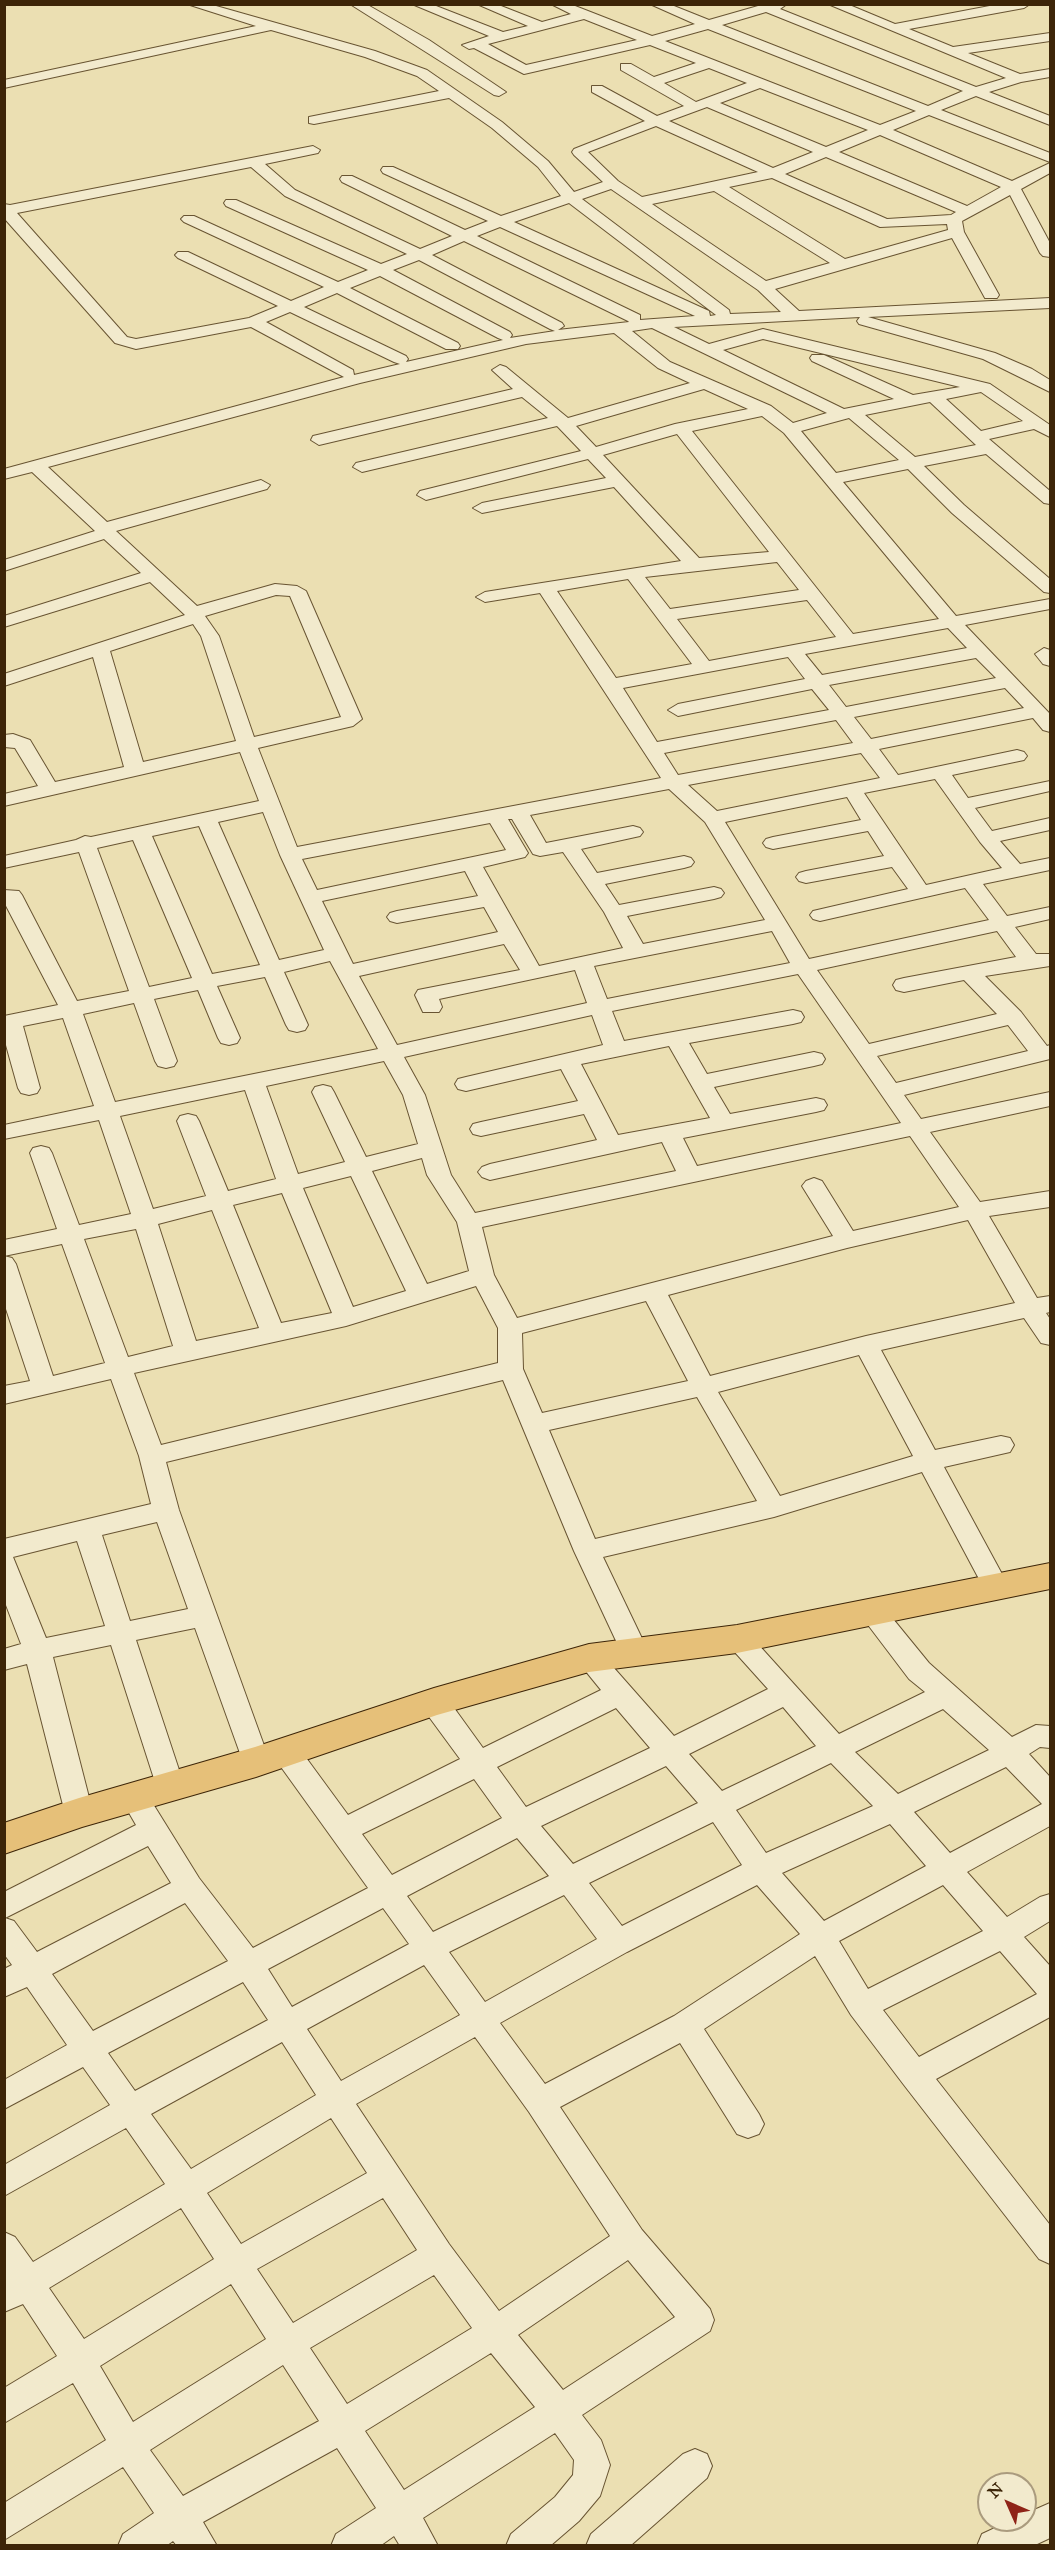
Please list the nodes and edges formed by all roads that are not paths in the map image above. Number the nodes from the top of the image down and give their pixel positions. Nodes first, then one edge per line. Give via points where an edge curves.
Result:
1 (193, 4) edge
2 (356, 4) edge
3 (418, 4) edge
4 (483, 4) edge
5 (557, 4) edge
6 (656, 4) edge
7 (726, 4) edge
8 (834, 4) edge
9 (1024, 4) edge
10 (775, 7) edge
11 (750, 13) junction
12 (584, 15) junction
13 (710, 24) junction
14 (268, 27) junction
15 (544, 27) junction
16 (894, 28) junction
17 (504, 37) junction
18 (1050, 37) edge
19 (651, 41) junction
20 (476, 43) junction
21 (437, 51) junction
22 (951, 51) junction
23 (709, 63) junction
24 (626, 67) dead end
25 (1050, 73) edge
26 (1019, 78) junction
27 (654, 82) junction
28 (760, 83) junction
29 (4, 84) edge
30 (597, 89) dead end
31 (499, 92) dead end
32 (974, 92) junction
33 (452, 93) junction
34 (700, 104) junction
35 (932, 111) junction
36 (314, 120) dead end
37 (656, 121) junction
38 (1050, 121) edge
39 (883, 131) junction
40 (313, 150) dead end
41 (827, 154) junction
42 (1050, 158) edge
43 (254, 162) junction
44 (1050, 167) edge
45 (388, 170) dead end
46 (772, 174) junction
47 (347, 179) dead end
48 (613, 184) junction
49 (718, 186) junction
50 (1013, 187) junction
51 (569, 196) junction
52 (639, 202) junction
53 (231, 203) dead end
54 (5, 210) edge
55 (189, 219) dead end
56 (501, 221) junction
57 (959, 221) junction
58 (463, 237) junction
59 (419, 254) junction
60 (1050, 254) edge
61 (183, 255) dead end
62 (844, 266) junction
63 (381, 270) junction
64 (336, 287) junction
65 (764, 287) junction
66 (1050, 293) edge
67 (991, 295) junction
68 (1050, 303) edge
69 (292, 306) junction
70 (895, 312) junction
71 (793, 313) junction
72 (703, 314) junction
73 (841, 315) junction
74 (729, 316) junction
75 (634, 318) junction
76 (253, 322) junction
77 (656, 324) junction
78 (556, 326) junction
79 (617, 327) junction
80 (899, 330) junction
81 (763, 334) junction
82 (504, 335) junction
83 (452, 346) junction
84 (708, 349) junction
85 (400, 359) junction
86 (500, 370) dead end
87 (346, 373) junction
88 (706, 382) junction
89 (984, 387) junction
90 (1050, 387) edge
91 (525, 391) junction
92 (934, 397) junction
93 (914, 402) junction
94 (765, 410) junction
95 (847, 413) junction
96 (562, 422) junction
97 (681, 428) junction
98 (1044, 428) edge
99 (790, 429) junction
100 (319, 440) dead end
101 (983, 443) junction
102 (592, 453) junction
103 (912, 463) junction
104 (4, 464) edge
105 (36, 466) junction
106 (362, 467) dead end
107 (4, 474) edge
108 (830, 479) junction
109 (617, 481) junction
110 (261, 485) dead end
111 (426, 495) dead end
112 (1050, 499) edge
113 (482, 508) dead end
114 (104, 531) junction
115 (782, 556) junction
116 (694, 564) junction
117 (4, 566) edge
118 (633, 573) junction
119 (154, 575) junction
120 (545, 587) junction
121 (1050, 588) edge
122 (811, 594) junction
123 (484, 597) dead end
124 (1050, 604) edge
125 (195, 615) junction
126 (667, 615) junction
127 (951, 621) junction
128 (4, 622) edge
129 (848, 640) junction
130 (100, 649) junction
131 (793, 651) junction
132 (982, 651) junction
133 (705, 668) junction
134 (4, 680) edge
135 (1011, 681) junction
136 (817, 682) junction
137 (611, 685) junction
138 (1042, 709) edge
139 (678, 710) dead end
140 (840, 713) junction
141 (4, 741) edge
142 (247, 744) junction
143 (866, 746) junction
144 (654, 749) junction
145 (1017, 756) dead end
146 (135, 770) junction
147 (940, 772) junction
148 (673, 782) junction
149 (893, 782) junction
150 (1046, 786) dead end
151 (49, 789) junction
152 (853, 791) junction
153 (4, 800) edge
154 (269, 805) junction
155 (963, 805) junction
156 (519, 813) junction
157 (497, 817) junction
158 (206, 818) junction
159 (713, 818) junction
160 (873, 824) junction
161 (1050, 824) edge
162 (140, 832) junction
163 (633, 832) dead end
164 (987, 838) junction
165 (85, 843) junction
166 (773, 843) dead end
167 (568, 845) junction
168 (290, 855) junction
169 (897, 860) junction
170 (4, 862) edge
171 (684, 862) dead end
172 (471, 864) junction
173 (1050, 864) edge
174 (1015, 871) junction
175 (806, 878) dead end
176 (592, 880) junction
177 (970, 881) junction
178 (7, 890) edge
179 (921, 892) junction
180 (714, 893) dead end
181 (311, 897) junction
182 (491, 900) junction
183 (614, 912) junction
184 (1050, 913) edge
185 (820, 915) dead end
186 (397, 917) dead end
187 (778, 924) junction
188 (1003, 925) junction
189 (510, 936) junction
190 (636, 951) junction
191 (336, 953) junction
192 (1040, 960) edge
193 (582, 962) junction
194 (803, 966) junction
195 (271, 969) junction
196 (348, 972) junction
197 (969, 973) junction
198 (533, 974) junction
199 (206, 982) junction
200 (904, 985) dead end
201 (142, 995) junction
202 (431, 1007) dead end
203 (599, 1007) junction
204 (70, 1010) junction
205 (793, 1017) dead end
206 (1013, 1017) junction
207 (8, 1022) edge
208 (297, 1025) dead end
209 (229, 1038) dead end
210 (675, 1038) junction
211 (616, 1048) junction
212 (863, 1052) junction
213 (392, 1053) junction
214 (1046, 1053) edge
215 (568, 1059) junction
216 (814, 1059) dead end
217 (166, 1061) dead end
218 (253, 1081) junction
219 (700, 1083) junction
220 (466, 1084) dead end
221 (29, 1088) dead end
222 (891, 1091) junction
223 (323, 1092) dead end
224 (1050, 1099) edge
225 (592, 1105) junction
226 (816, 1105) dead end
227 (108, 1112) junction
228 (188, 1121) dead end
229 (724, 1123) junction
230 (481, 1129) dead end
231 (915, 1130) junction
232 (4, 1132) edge
233 (669, 1133) junction
234 (611, 1144) junction
235 (429, 1149) junction
236 (41, 1153) dead end
237 (359, 1167) junction
238 (490, 1172) dead end
239 (690, 1176) junction
240 (290, 1185) junction
241 (814, 1186) dead end
242 (1050, 1199) edge
243 (220, 1201) junction
244 (974, 1211) junction
245 (145, 1219) junction
246 (469, 1222) junction
247 (69, 1234) junction
248 (848, 1240) junction
249 (4, 1248) edge
250 (4, 1264) edge
251 (482, 1275) junction
252 (653, 1290) junction
253 (420, 1295) junction
254 (1040, 1306) edge
255 (346, 1318) junction
256 (510, 1328) junction
257 (273, 1334) junction
258 (1050, 1336) edge
259 (866, 1345) junction
260 (187, 1351) junction
261 (117, 1367) junction
262 (511, 1369) junction
263 (703, 1387) junction
264 (44, 1388) junction
265 (4, 1395) edge
266 (535, 1424) junction
267 (1001, 1445) dead end
268 (152, 1456) junction
269 (929, 1461) junction
270 (774, 1507) junction
271 (166, 1510) junction
272 (87, 1530) junction
273 (4, 1549) edge
274 (588, 1551) junction
275 (4, 1564) edge
276 (1050, 1576) edge
277 (996, 1587) junction
278 (871, 1610) junction
279 (203, 1616) junction
280 (118, 1633) junction
281 (737, 1639) junction
282 (37, 1650) junction
283 (634, 1651) junction
284 (589, 1658) junction
285 (4, 1660) edge
286 (787, 1692) junction
287 (619, 1694) junction
288 (947, 1694) junction
289 (434, 1702) junction
290 (1050, 1737) edge
291 (668, 1750) junction
292 (836, 1750) junction
293 (1010, 1752) junction
294 (271, 1757) junction
295 (477, 1763) junction
296 (171, 1788) junction
297 (1050, 1795) edge
298 (135, 1799) junction
299 (719, 1808) junction
300 (894, 1809) junction
301 (79, 1813) junction
302 (1050, 1813) edge
303 (521, 1822) junction
304 (154, 1829) junction
305 (343, 1830) junction
306 (4, 1839) edge
307 (761, 1869) junction
308 (948, 1869) junction
309 (569, 1879) junction
310 (189, 1887) junction
311 (388, 1892) junction
312 (4, 1906) edge
313 (1050, 1906) edge
314 (4, 1930) edge
315 (1003, 1935) junction
316 (820, 1937) junction
317 (617, 1943) junction
318 (429, 1948) junction
319 (249, 1966) junction
320 (17, 1977) edge
321 (1050, 1987) edge
322 (1050, 2002) edge
323 (862, 2006) junction
324 (479, 2020) junction
325 (287, 2024) junction
326 (686, 2025) junction
327 (87, 2049) junction
328 (915, 2075) junction
329 (4, 2096) edge
330 (335, 2100) junction
331 (540, 2102) junction
332 (131, 2109) junction
333 (748, 2124) dead end
334 (388, 2178) junction
335 (4, 2182) edge
336 (185, 2187) junction
337 (632, 2240) junction
338 (4, 2247) edge
339 (1050, 2249) edge
340 (438, 2255) junction
341 (235, 2264) junction
342 (16, 2290) edge
343 (495, 2332) junction
344 (289, 2343) junction
345 (79, 2361) junction
346 (4, 2407) edge
347 (559, 2411) junction
348 (344, 2426) junction
349 (128, 2446) junction
350 (695, 2466) dead end
351 (401, 2514) junction
352 (177, 2518) junction
353 (1050, 2520) edge
354 (4, 2523) edge
355 (135, 2546) edge
356 (200, 2546) edge
357 (348, 2546) edge
358 (421, 2546) edge
359 (523, 2546) edge
360 (603, 2546) edge
361 (994, 2546) edge

1 - 14 street
2 - 21 street
3 - 17 street
4 - 15 street
5 - 12 street
6 - 13 street
7 - 11 street
8 - 16 street
9 - 16 street
10 - 11 street
10 - 32 street
11 - 13 street
12 - 15 street
12 - 19 street
13 - 19 street
13 - 35 street
14 - 29 street
14 - 33 street via 397,63 422,73
15 - 17 street
16 - 22 street
17 - 20 street
18 - 22 street
19 - 20 street via 524,69
19 - 23 street
20 - 21 street
21 - 31 street
22 - 26 street
23 - 27 street
23 - 28 street
24 - 27 street
25 - 26 street
26 - 32 street
27 - 34 street
28 - 34 street
28 - 39 street
30 - 37 street
32 - 35 street
32 - 38 street
33 - 36 street
33 - 51 street via 543,164
34 - 37 street
34 - 41 street
35 - 39 street
35 - 42 street
37 - 46 street
37 - 48 street via 581,150 582,157
39 - 41 street
39 - 50 street
40 - 43 street
41 - 46 street
41 - 57 street
43 - 54 street
43 - 59 street via 290,193
44 - 50 street
45 - 56 street
46 - 49 street
46 - 57 street via 885,224
47 - 58 street
48 - 51 street
48 - 52 street
49 - 52 street
49 - 62 street
50 - 57 street
50 - 60 street
51 - 56 street
51 - 74 street
52 - 65 street
53 - 63 street
54 - 76 street via 125,342 141,343
55 - 64 street
56 - 58 street
56 - 72 street
57 - 62 street
57 - 67 street
58 - 59 street
58 - 75 street
59 - 63 street
59 - 78 street
61 - 69 street
62 - 65 street
63 - 64 street
63 - 82 street
64 - 69 street
64 - 83 street
65 - 71 street
66 - 67 street
67 - 71 street
68 - 70 street
69 - 76 street
69 - 85 street
70 - 73 street
70 - 80 street via 889,320
71 - 73 street
71 - 74 street
72 - 74 street
72 - 75 street
73 - 80 street
74 - 77 street
74 - 81 street
75 - 78 street
76 - 87 street
77 - 79 street
77 - 84 street
78 - 82 street
79 - 88 street via 664,365
79 - 105 street via 477,350
80 - 90 street via 989,356
81 - 84 street
81 - 89 street
81 - 93 street
82 - 83 street
83 - 85 street
84 - 95 street
85 - 87 street
86 - 91 street
87 - 104 street
88 - 94 street
88 - 96 street
89 - 92 street
89 - 98 street
91 - 96 street
91 - 100 street
92 - 93 street
92 - 101 street
93 - 95 street
94 - 97 street
94 - 99 street
95 - 99 street
95 - 103 street
96 - 102 street
96 - 106 street
97 - 102 street
97 - 115 street
98 - 101 street
99 - 108 street
101 - 103 street
101 - 112 street
102 - 109 street
102 - 111 street
103 - 108 street
103 - 121 street via 958,509
105 - 107 street
105 - 114 street
108 - 127 street
109 - 113 street
109 - 116 street
110 - 114 street
114 - 117 street
114 - 119 street
115 - 116 street
115 - 122 street
116 - 118 street
118 - 120 street
118 - 126 street
119 - 125 street
119 - 128 street
120 - 123 street
120 - 137 street
122 - 126 street
122 - 129 street
124 - 127 street
125 - 130 street
125 - 142 street via 210,636
125 - 142 street via 275,589 297,591 352,717 346,722
126 - 133 street
127 - 129 street
127 - 132 street
129 - 131 street
130 - 134 street
130 - 146 street
131 - 133 street
131 - 136 street
132 - 135 street
132 - 136 street
133 - 137 street
135 - 138 street
135 - 140 street
136 - 139 street
136 - 140 street
137 - 144 street
138 - 143 street
140 - 143 street
140 - 144 street
141 - 151 street via 23,744
142 - 146 street
142 - 154 street
143 - 148 street
143 - 149 street
144 - 148 street
145 - 147 street
146 - 151 street
147 - 149 street
147 - 155 street
148 - 156 street
148 - 159 street
149 - 152 street
150 - 155 street
151 - 153 street
152 - 159 street
152 - 160 street
154 - 158 street
154 - 168 street
155 - 164 street
156 - 157 street
156 - 167 street via 540,850
157 - 168 street
157 - 172 street via 518,853
158 - 162 street
158 - 195 street
159 - 187 street
160 - 166 street
160 - 169 street
161 - 164 street
162 - 165 street
162 - 199 street
163 - 167 street
164 - 174 street
165 - 170 street
165 - 201 street
167 - 176 street
168 - 181 street
169 - 175 street
169 - 179 street
171 - 176 street
172 - 181 street
172 - 182 street
173 - 174 street
174 - 177 street
176 - 183 street
177 - 179 street
177 - 188 street
178 - 204 street
179 - 185 street
180 - 183 street
181 - 191 street
182 - 186 street
182 - 189 street
183 - 190 street
184 - 188 street
187 - 190 street
187 - 194 street
188 - 192 street
188 - 194 street
189 - 196 street
189 - 198 street
190 - 193 street
191 - 195 street
191 - 196 street
192 - 197 street
193 - 198 street
193 - 203 street
194 - 203 street
194 - 212 street
195 - 199 street
195 - 208 street
196 - 213 street
197 - 200 street
197 - 206 street
198 - 202 street via 426,995
199 - 201 street
199 - 209 street
201 - 204 street
201 - 217 street
203 - 211 street
203 - 213 street
204 - 207 street
204 - 227 street
205 - 210 street
206 - 212 street
206 - 214 street
207 - 221 street
210 - 211 street
210 - 219 street
211 - 215 street
212 - 222 street
213 - 218 street
213 - 235 street via 414,1095
214 - 222 street
215 - 220 street
215 - 225 street
216 - 219 street
218 - 227 street
218 - 240 street
219 - 229 street
222 - 231 street
223 - 237 street
224 - 231 street
225 - 230 street
225 - 234 street
226 - 229 street
227 - 232 street
227 - 245 street
228 - 243 street
229 - 233 street
231 - 239 street
231 - 244 street
233 - 234 street
233 - 239 street
234 - 238 street
235 - 237 street
235 - 246 street via 439,1175
236 - 247 street
237 - 240 street
237 - 253 street
239 - 246 street
240 - 243 street
240 - 255 street
241 - 248 street
242 - 244 street
243 - 245 street
243 - 257 street
244 - 248 street
244 - 254 street
245 - 247 street
245 - 260 street
246 - 251 street
247 - 249 street
247 - 261 street
248 - 252 street
250 - 264 street
251 - 253 street
251 - 256 street
252 - 256 street
252 - 263 street
253 - 255 street
254 - 258 street
254 - 259 street
255 - 257 street
256 - 262 street
257 - 260 street
259 - 263 street
259 - 269 street
260 - 261 street
261 - 264 street
261 - 268 street
262 - 266 street
262 - 268 street
263 - 266 street
263 - 270 street
264 - 265 street
266 - 274 street
267 - 269 street
268 - 271 street
269 - 270 street
269 - 277 street
270 - 274 street
271 - 272 street
271 - 279 street
272 - 273 street
272 - 280 street
274 - 283 street
275 - 282 street
276 - 277 main road
277 - 278 main road
278 - 281 main road
278 - 288 street via 919,1671
279 - 280 street
279 - 294 street
280 - 282 street
280 - 296 street
281 - 283 main road
281 - 286 street
282 - 285 street
282 - 301 street
283 - 284 main road
284 - 287 street
284 - 289 main road
286 - 291 street
286 - 292 street
287 - 291 street
287 - 295 street
288 - 292 street
288 - 293 street
289 - 294 main road
289 - 295 street
290 - 293 street via 1036,1736
291 - 299 street
291 - 303 street
292 - 299 street
292 - 300 street
293 - 297 street
293 - 300 street
294 - 296 main road
294 - 305 street
295 - 303 street
295 - 305 street
296 - 298 main road
298 - 301 main road
298 - 304 street
299 - 307 street
299 - 309 street
300 - 307 street
300 - 308 street
301 - 306 main road
302 - 308 street
303 - 309 street
303 - 311 street
304 - 310 street
304 - 312 street
305 - 311 street
307 - 316 street
307 - 317 street
308 - 315 street
308 - 316 street
309 - 317 street
309 - 318 street
310 - 319 street
310 - 320 street
311 - 318 street
311 - 319 street
313 - 315 street
314 - 320 street
315 - 321 street
315 - 323 street
316 - 323 street
316 - 326 street
317 - 324 street
318 - 324 street
318 - 325 street
319 - 325 street
319 - 327 street
320 - 327 street
322 - 328 street
323 - 328 street
324 - 330 street
324 - 331 street
325 - 330 street
325 - 332 street
326 - 331 street
326 - 333 street
327 - 329 street
327 - 332 street
328 - 339 street
330 - 334 street
330 - 336 street
331 - 337 street
332 - 335 street
332 - 336 street
334 - 340 street
334 - 341 street
336 - 341 street
336 - 342 street
337 - 343 street
337 - 347 street via 698,2320
338 - 342 street
340 - 343 street
340 - 344 street
341 - 344 street
341 - 345 street
342 - 345 street
343 - 347 street
343 - 348 street
344 - 348 street
344 - 349 street
345 - 346 street
345 - 349 street
347 - 351 street
347 - 359 street via 589,2452 593,2465 588,2484 567,2509
348 - 351 street
348 - 352 street
349 - 352 street
349 - 354 street
350 - 360 street
351 - 357 street
351 - 358 street
352 - 355 street
352 - 356 street
353 - 361 street

